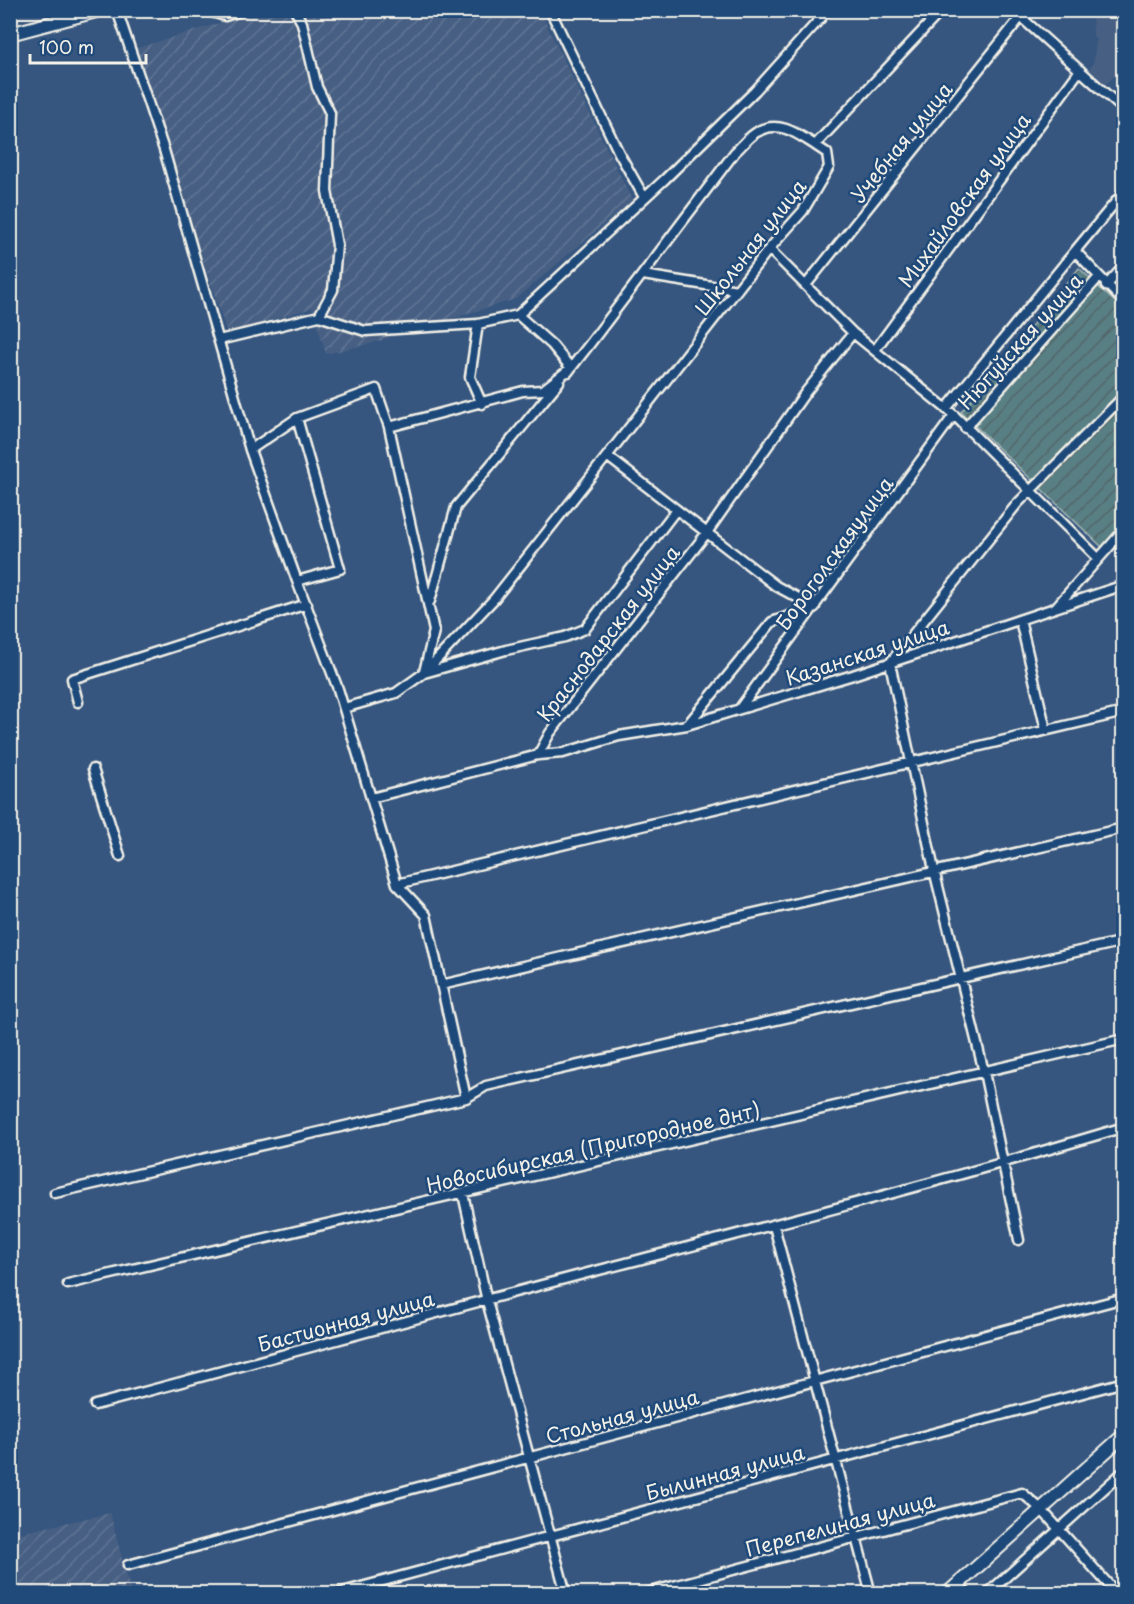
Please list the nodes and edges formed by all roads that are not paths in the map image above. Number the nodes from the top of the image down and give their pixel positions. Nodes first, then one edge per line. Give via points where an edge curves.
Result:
1 (100, 10) edge
2 (117, 10) edge
3 (205, 10) edge
4 (243, 10) edge
5 (295, 10) edge
6 (550, 10) edge
7 (828, 10) edge
8 (942, 10) edge
9 (1012, 10) edge
10 (1020, 18) junction
11 (10, 34) edge
12 (1080, 70) junction
13 (1124, 110) edge
14 (815, 145) junction
15 (1124, 192) edge
16 (644, 197) junction
17 (769, 249) junction
18 (1075, 251) junction
19 (1124, 266) edge
20 (643, 275) junction
21 (1099, 277) junction
22 (806, 285) junction
23 (1106, 286) junction
24 (737, 290) junction
25 (1124, 303) edge
26 (518, 315) junction
27 (319, 316) junction
28 (478, 324) junction
29 (853, 333) junction
30 (219, 340) junction
31 (875, 350) junction
32 (571, 368) junction
33 (1124, 396) edge
34 (482, 404) junction
35 (946, 409) junction
36 (954, 415) junction
37 (297, 418) junction
38 (389, 427) junction
39 (965, 428) junction
40 (250, 450) junction
41 (607, 456) junction
42 (1029, 493) junction
43 (676, 510) junction
44 (1124, 530) edge
45 (706, 534) junction
46 (1098, 558) junction
47 (297, 581) junction
48 (1124, 585) edge
49 (308, 604) junction
50 (429, 604) junction
51 (815, 607) junction
52 (1056, 607) junction
53 (1020, 620) junction
54 (890, 663) junction
55 (424, 673) junction
56 (78, 702) dead end
57 (344, 708) junction
58 (740, 709) junction
59 (1124, 712) edge
60 (687, 725) junction
61 (1046, 730) junction
62 (538, 754) junction
63 (911, 761) junction
64 (93, 769) dead end
65 (371, 798) junction
66 (1124, 828) edge
67 (120, 856) dead end
68 (934, 870) junction
69 (397, 884) junction
70 (1124, 941) edge
71 (960, 977) junction
72 (441, 985) junction
73 (1124, 1039) edge
74 (984, 1072) junction
75 (466, 1098) junction
76 (1124, 1127) edge
77 (1004, 1164) junction
78 (55, 1193) dead end
79 (463, 1194) junction
80 (774, 1226) junction
81 (1019, 1239) dead end
82 (68, 1284) dead end
83 (1124, 1298) edge
84 (487, 1301) junction
85 (816, 1380) junction
86 (1124, 1382) edge
87 (95, 1405) dead end
88 (1124, 1436) edge
89 (531, 1457) junction
90 (835, 1459) junction
91 (1124, 1471) edge
92 (1041, 1509) junction
93 (1059, 1529) junction
94 (549, 1536) junction
95 (856, 1537) junction
96 (128, 1565) dead end
97 (958, 1583) junction
98 (335, 1593) edge
99 (566, 1593) edge
100 (644, 1593) edge
101 (871, 1593) edge
102 (947, 1593) edge
103 (968, 1593) edge
104 (987, 1593) edge
105 (1117, 1593) edge

1 - 11 street
2 - 30 street via 164,150
3 - 4 street via 225,16
5 - 27 street via 302,23 317,87 330,113 327,191 337,245 333,290
6 - 16 street
7 - 16 street via 755,91
8 - 14 street
9 - 10 street
10 - 12 street
10 - 22 street, Учебная улица
12 - 13 street
12 - 31 street, Михайловская улица
14 - 17 street, Школьная улица via 827,153 829,167 803,211
14 - 20 street via 789,128 758,131 735,152
15 - 18 street
16 - 26 street
17 - 22 street
17 - 24 street, Школьная улица
18 - 21 street
18 - 35 street
19 - 23 street, Нюгуйская улица
20 - 24 street
20 - 32 street
21 - 23 street
21 - 39 street, Нюгуйская улица
22 - 29 street
23 - 25 street
24 - 41 street, Школьная улица
26 - 28 street
26 - 32 street
27 - 28 street via 365,331
27 - 30 street
28 - 34 street via 470,377
29 - 31 street
29 - 45 street via 805,393
30 - 40 street
31 - 35 street
32 - 34 street via 543,390 523,391
32 - 50 street via 456,507
33 - 42 street
34 - 38 street
35 - 36 street
36 - 39 street
36 - 51 street, Бороголскаяулица
37 - 38 street via 376,389
37 - 40 street
37 - 47 street via 340,569
38 - 50 street
39 - 42 street
40 - 47 street
41 - 43 street
41 - 55 street, Школьная улица via 494,599
42 - 46 street
42 - 54 street
43 - 45 street
43 - 55 street via 585,629
44 - 46 street
45 - 51 street via 776,586
45 - 62 street, Краснодарская улица via 550,733
46 - 52 street
47 - 49 street
48 - 52 street, Казанская улица
49 - 56 street via 72,679
49 - 57 street
50 - 55 street via 434,631
51 - 58 street, Бороголскаяулица
51 - 60 street via 772,622
52 - 53 street, Казанская улица
53 - 54 street, Казанская улица
53 - 61 street
54 - 58 street, Казанская улица
54 - 63 street
55 - 57 street via 396,693
57 - 65 street
58 - 60 street, Казанская улица
59 - 61 street
60 - 62 street, Казанская улица via 619,736 563,753
61 - 63 street
62 - 65 street, Казанская улица
63 - 68 street
63 - 69 street
64 - 67 street
65 - 69 street
66 - 68 street
68 - 71 street
68 - 72 street
69 - 72 street via 426,915
70 - 71 street
71 - 74 street
71 - 75 street via 486,1086
72 - 75 street
73 - 74 street, Новосибирская (Пригородное днт)
74 - 77 street
74 - 79 street, Новосибирская (Пригородное днт)
75 - 78 street
76 - 77 street, Бастионная улица
77 - 80 street, Бастионная улица
77 - 81 street
79 - 82 street, Новосибирская (Пригородное днт)
79 - 84 street
80 - 84 street, Бастионная улица
80 - 85 street
83 - 85 street, Стольная улица
84 - 87 street, Бастионная улица
84 - 89 street
85 - 89 street, Стольная улица
85 - 90 street
86 - 90 street, Былинная улица
88 - 92 street
89 - 94 street
89 - 96 street, Стольная улица
90 - 94 street, Былинная улица
90 - 95 street
91 - 93 street
92 - 93 street
92 - 95 street, Перепелиная улица via 1022,1493
92 - 97 street
93 - 104 street
93 - 105 street
94 - 98 street, Былинная улица
94 - 99 street
95 - 100 street, Перепелиная улица
95 - 101 street
97 - 102 street
97 - 103 street

